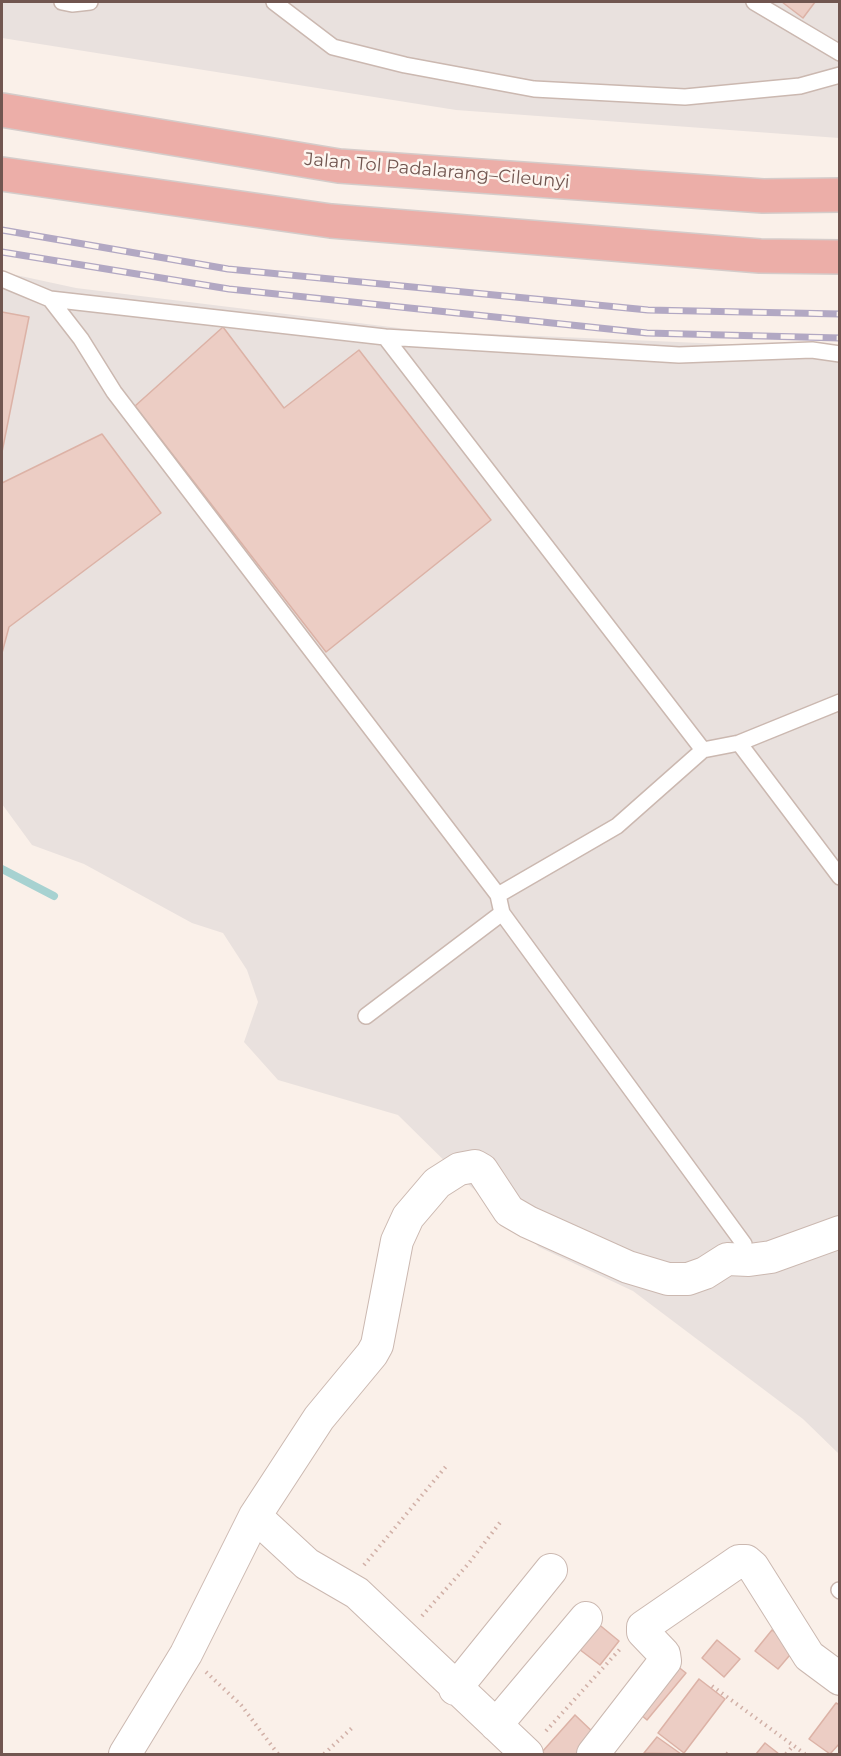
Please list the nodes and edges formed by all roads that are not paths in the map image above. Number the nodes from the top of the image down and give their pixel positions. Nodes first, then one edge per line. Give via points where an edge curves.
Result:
1 (62, 2) edge
2 (90, 2) edge
3 (274, 2) edge
4 (754, 2) edge
5 (840, 53) edge
6 (840, 75) edge
7 (2, 110) edge
8 (2, 174) edge
9 (840, 195) edge
10 (840, 257) edge
11 (2, 279) edge
12 (50, 299) junction
13 (385, 337) junction
14 (840, 354) edge
15 (840, 702) edge
16 (739, 742) junction
17 (703, 750) junction
18 (840, 877) edge
19 (498, 896) junction
20 (502, 913) junction
21 (366, 1016) dead end
22 (840, 1232) edge
23 (744, 1244) dead end
24 (255, 1516) junction
25 (551, 1569) dead end
26 (586, 1618) dead end
27 (840, 1679) edge
28 (455, 1689) junction
29 (496, 1725) junction
30 (527, 1754) edge
31 (125, 1755) edge
32 (593, 1755) edge

1 - 2 lane
3 - 6 lane via 333,47 534,89 685,97 800,86
4 - 5 lane
7 - 9 highway, Jalan Tol Padalarang–Cileunyi via 339,166 763,196
8 - 10 highway via 331,221 760,256
11 - 12 lane
12 - 13 lane
12 - 19 lane via 122,401
13 - 14 lane via 679,355 812,350
13 - 17 lane
15 - 16 lane
16 - 17 lane
16 - 18 lane
17 - 19 lane via 617,826
19 - 20 lane
20 - 21 lane
20 - 23 lane
22 - 24 street via 771,1257 727,1259 688,1279 668,1279 628,1267 528,1222 509,1211 482,1170 471,1166 437,1183 408,1217 399,1235 377,1345 319,1418
24 - 28 street via 307,1564 346,1586
24 - 31 street via 186,1654
25 - 28 street
26 - 29 street
27 - 32 street via 809,1656 753,1567 740,1561 643,1627 665,1661
28 - 29 street
29 - 30 street

